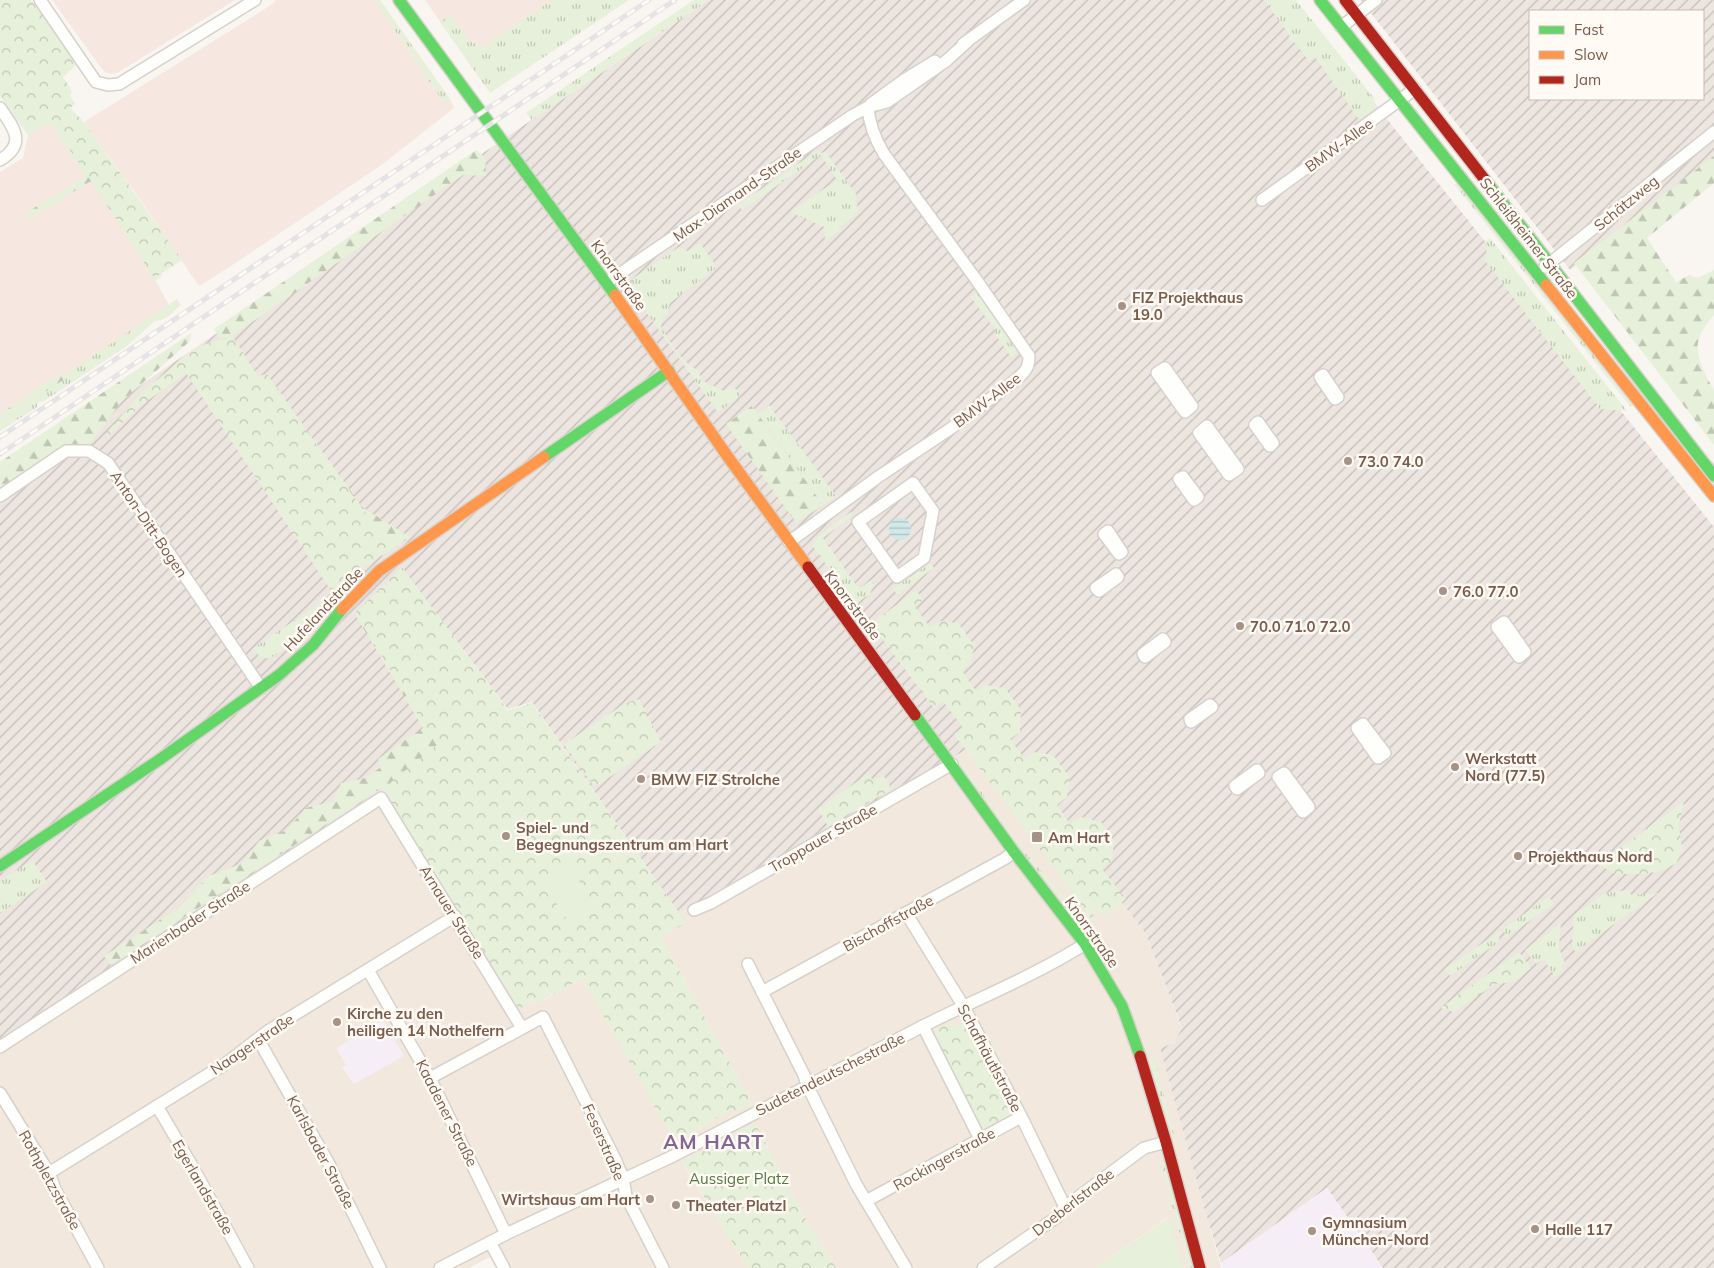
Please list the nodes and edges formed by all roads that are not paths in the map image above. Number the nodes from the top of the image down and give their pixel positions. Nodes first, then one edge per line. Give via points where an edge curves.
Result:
1 (40, 0) edge
2 (255, 0) edge
3 (400, 0) edge
4 (1024, 0) edge
5 (1320, 0) edge
6 (1345, 0) edge
7 (1376, 0) edge
8 (1357, 15) junction
9 (1341, 27) junction
10 (1415, 89) junction
11 (1401, 100) junction
12 (868, 107) junction
13 (0, 108) edge
14 (1714, 132) edge
15 (0, 160) edge
16 (1262, 200) dead end
17 (1549, 264) junction
18 (1538, 273) junction
19 (606, 283) junction
20 (669, 371) junction
21 (1714, 476) edge
22 (0, 496) edge
23 (1714, 496) edge
24 (933, 511) joint
25 (789, 542) junction
26 (261, 688) junction
27 (952, 764) junction
28 (381, 798) joint
29 (1014, 852) junction
30 (0, 866) edge
31 (694, 910) dead end
32 (906, 913) junction
33 (455, 916) junction
34 (1085, 944) junction
35 (748, 964) dead end
36 (368, 970) junction
37 (762, 992) junction
38 (964, 1007) junction
39 (923, 1026) junction
40 (522, 1028) junction
41 (258, 1038) junction
42 (0, 1047) edge
43 (430, 1078) junction
44 (807, 1085) junction
45 (0, 1093) edge
46 (156, 1106) junction
47 (1021, 1117) junction
48 (980, 1139) junction
49 (1166, 1142) junction
50 (49, 1173) junction
51 (623, 1178) junction
52 (866, 1201) junction
53 (1066, 1207) junction
54 (506, 1234) junction
55 (490, 1242) junction
56 (98, 1268) edge
57 (248, 1268) edge
58 (380, 1268) edge
59 (440, 1268) edge
60 (504, 1268) edge
61 (663, 1268) edge
62 (906, 1268) edge
63 (983, 1268) edge
64 (1200, 1268) edge

1 - 2 street via 96,82 108,85 119,84
3 - 19 street, Knorrstraße
4 - 12 street, Max-Diamand-Straße via 893,98
5 - 9 street, Schleißheimer Straße
6 - 8 street, Schleißheimer Straße
7 - 8 street
8 - 9 street
8 - 10 street, Schleißheimer Straße
9 - 11 street, Schleißheimer Straße
10 - 11 street, BMW-Allee
10 - 17 street, Schleißheimer Straße
11 - 16 street, BMW-Allee
11 - 18 street, Schleißheimer Straße
12 - 19 street, Max-Diamand-Straße via 823,134
12 - 25 street, BMW-Allee via 868,119 884,154 1030,356 1029,364 1018,378
13 - 15 street via 16,135 12,151
14 - 17 street, Schätzweg
17 - 18 street, Schätzweg
17 - 21 street, Schleißheimer Straße
18 - 23 street, Schleißheimer Straße
19 - 20 street, Knorrstraße
20 - 25 street, Knorrstraße
20 - 26 street, Hufelandstraße via 379,571 314,645
22 - 26 street, Anton-Ditt-Bogen via 66,451 89,451 108,463
24 - 24 street via 913,484 858,522 897,577 924,558
25 - 27 street, Knorrstraße
26 - 30 street, Hufelandstraße
27 - 29 street, Knorrstraße
27 - 31 street, Troppauer Straße via 712,903
28 - 33 street, Arnauer Straße
28 - 42 street, Marienbader Straße
29 - 32 street, Bischoffstraße
29 - 34 street, Knorrstraße
32 - 37 street, Bischoffstraße
32 - 38 street, Schafhäutlstraße
33 - 36 street, Naagerstraße
33 - 40 street, Arnauer Straße
34 - 38 street, Sudetendeutschestraße
34 - 49 street, Knorrstraße via 1127,1017
35 - 37 street
36 - 41 street, Naagerstraße
36 - 43 street, Kaadener Straße
37 - 44 street
38 - 39 street, Sudetendeutschestraße
38 - 47 street, Schafhäutlstraße
39 - 44 street, Sudetendeutschestraße
39 - 48 street
40 - 43 street
40 - 51 street, Feserstraße via 543,1017
41 - 46 street, Naagerstraße via 225,1064
41 - 58 street, Karlsbader Straße via 324,1156
43 - 54 street, Kaadener Straße
44 - 51 street, Sudetendeutschestraße via 671,1157
44 - 52 street
45 - 50 street, Rothpletzstraße
46 - 50 street, Naagerstraße
46 - 57 street, Egerlandstraße
47 - 48 street, Rockingerstraße
47 - 53 street, Schafhäutlstraße
48 - 52 street, Rockingerstraße
49 - 53 street, Doeberlstraße via 1144,1148
49 - 64 street, Knorrstraße
50 - 56 street, Rothpletzstraße
51 - 54 street, Sudetendeutschestraße
51 - 61 street, Feserstraße via 626,1196
52 - 62 street
53 - 63 street, Doeberlstraße
54 - 55 street, Sudetendeutschestraße
55 - 59 street, Sudetendeutschestraße
55 - 60 street

